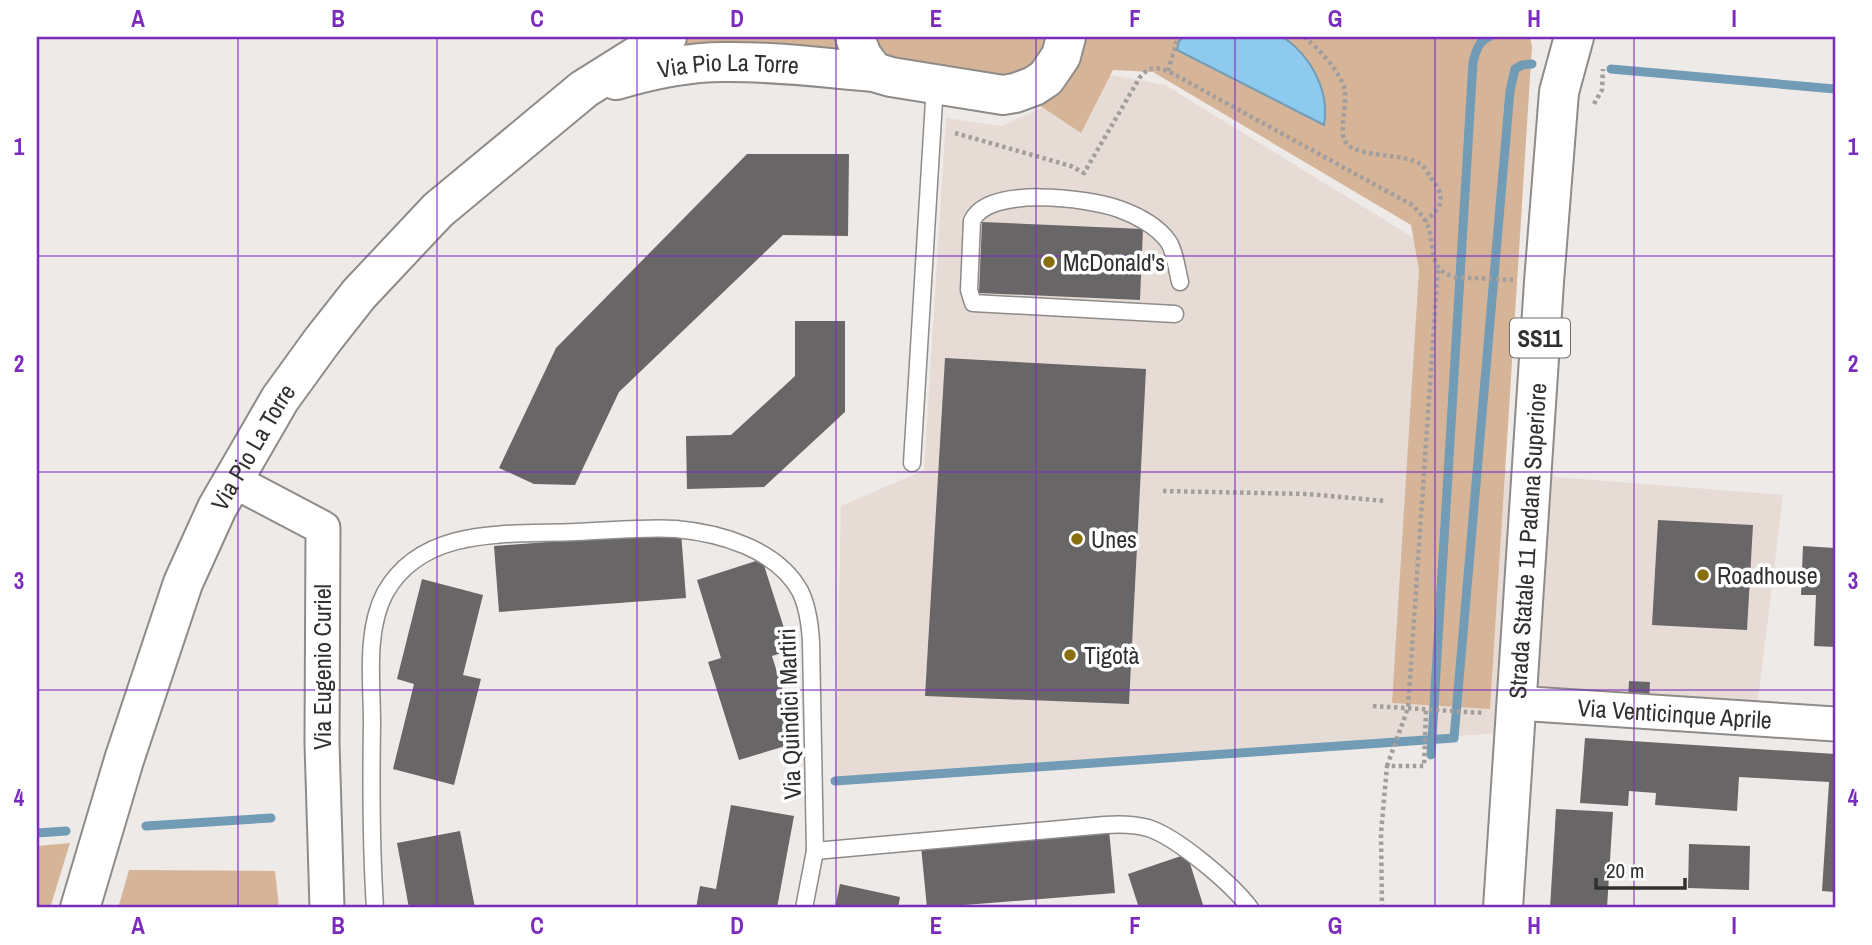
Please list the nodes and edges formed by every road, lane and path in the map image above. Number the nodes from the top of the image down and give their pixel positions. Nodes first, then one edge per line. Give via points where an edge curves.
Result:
1 (667, 37) edge
2 (855, 37) edge
3 (1066, 37) edge
4 (1178, 37) edge
5 (1304, 37) edge
6 (1549, 37) edge
7 (1574, 37) edge
8 (1168, 71) junction
9 (874, 72) junction
10 (935, 84) junction
11 (584, 89) junction
12 (1559, 92) junction
13 (933, 127) junction
14 (1425, 221) junction
15 (1438, 266) junction
16 (1519, 281) dead end
17 (1180, 282) dead end
18 (1175, 314) dead end
19 (912, 463) dead end
20 (232, 480) junction
21 (1163, 491) dead end
22 (1385, 501) dead end
23 (1516, 703) junction
24 (1373, 706) dead end
25 (1408, 708) junction
26 (1426, 710) junction
27 (1476, 713) dead end
28 (1835, 724) edge
29 (1387, 766) junction
30 (815, 851) junction
31 (80, 908) edge
32 (327, 908) edge
33 (375, 908) edge
34 (804, 908) edge
35 (1250, 908) edge
36 (1382, 908) edge
37 (1503, 908) edge

1 - 11 street, Via Pio La Torre
2 - 9 street
3 - 10 street, Via Pio La Torre via 1051,72 1034,86 1015,93
4 - 8 path
5 - 14 path via 1343,84 1342,135 1346,144 1420,163 1441,190 1441,203
6 - 12 street, Strada Statale 11 Padana Superiore / SS11
7 - 12 street, Strada Statale 11 Padana Superiore / SS11
8 - 13 path via 1154,67 1140,77 1084,173
8 - 14 path via 1412,205
9 - 10 street, Via Pio La Torre
9 - 11 street, Via Pio La Torre via 720,62 631,75
10 - 13 lane
11 - 20 street, Via Pio La Torre via 438,210 377,273 298,374
12 - 23 street, Strada Statale 11 Padana Superiore / SS11
13 - 19 lane
14 - 15 path
15 - 16 path via 1454,277
15 - 25 path
17 - 18 lane via 1169,242 1146,222 1118,208 1014,198 982,208 972,221 969,290 973,303
20 - 31 street, Via Pio La Torre via 177,597
20 - 32 street, Via Eugenio Curiel via 323,528 322,766
21 - 22 path via 1308,494
23 - 28 street, Via Venticinque Aprile
23 - 37 street, Strada Statale 11 Padana Superiore / SS11
24 - 25 path
25 - 26 path
25 - 29 path
26 - 27 path
26 - 29 path via 1424,766
29 - 36 path via 1381,833
30 - 33 lane, Via Quindici Martiri via 810,625 800,592 786,573 741,544 675,529 466,538 414,559 391,584 379,607 372,651
30 - 34 lane, Via Quindici Martiri
30 - 35 lane via 1129,825 1150,829 1180,846

